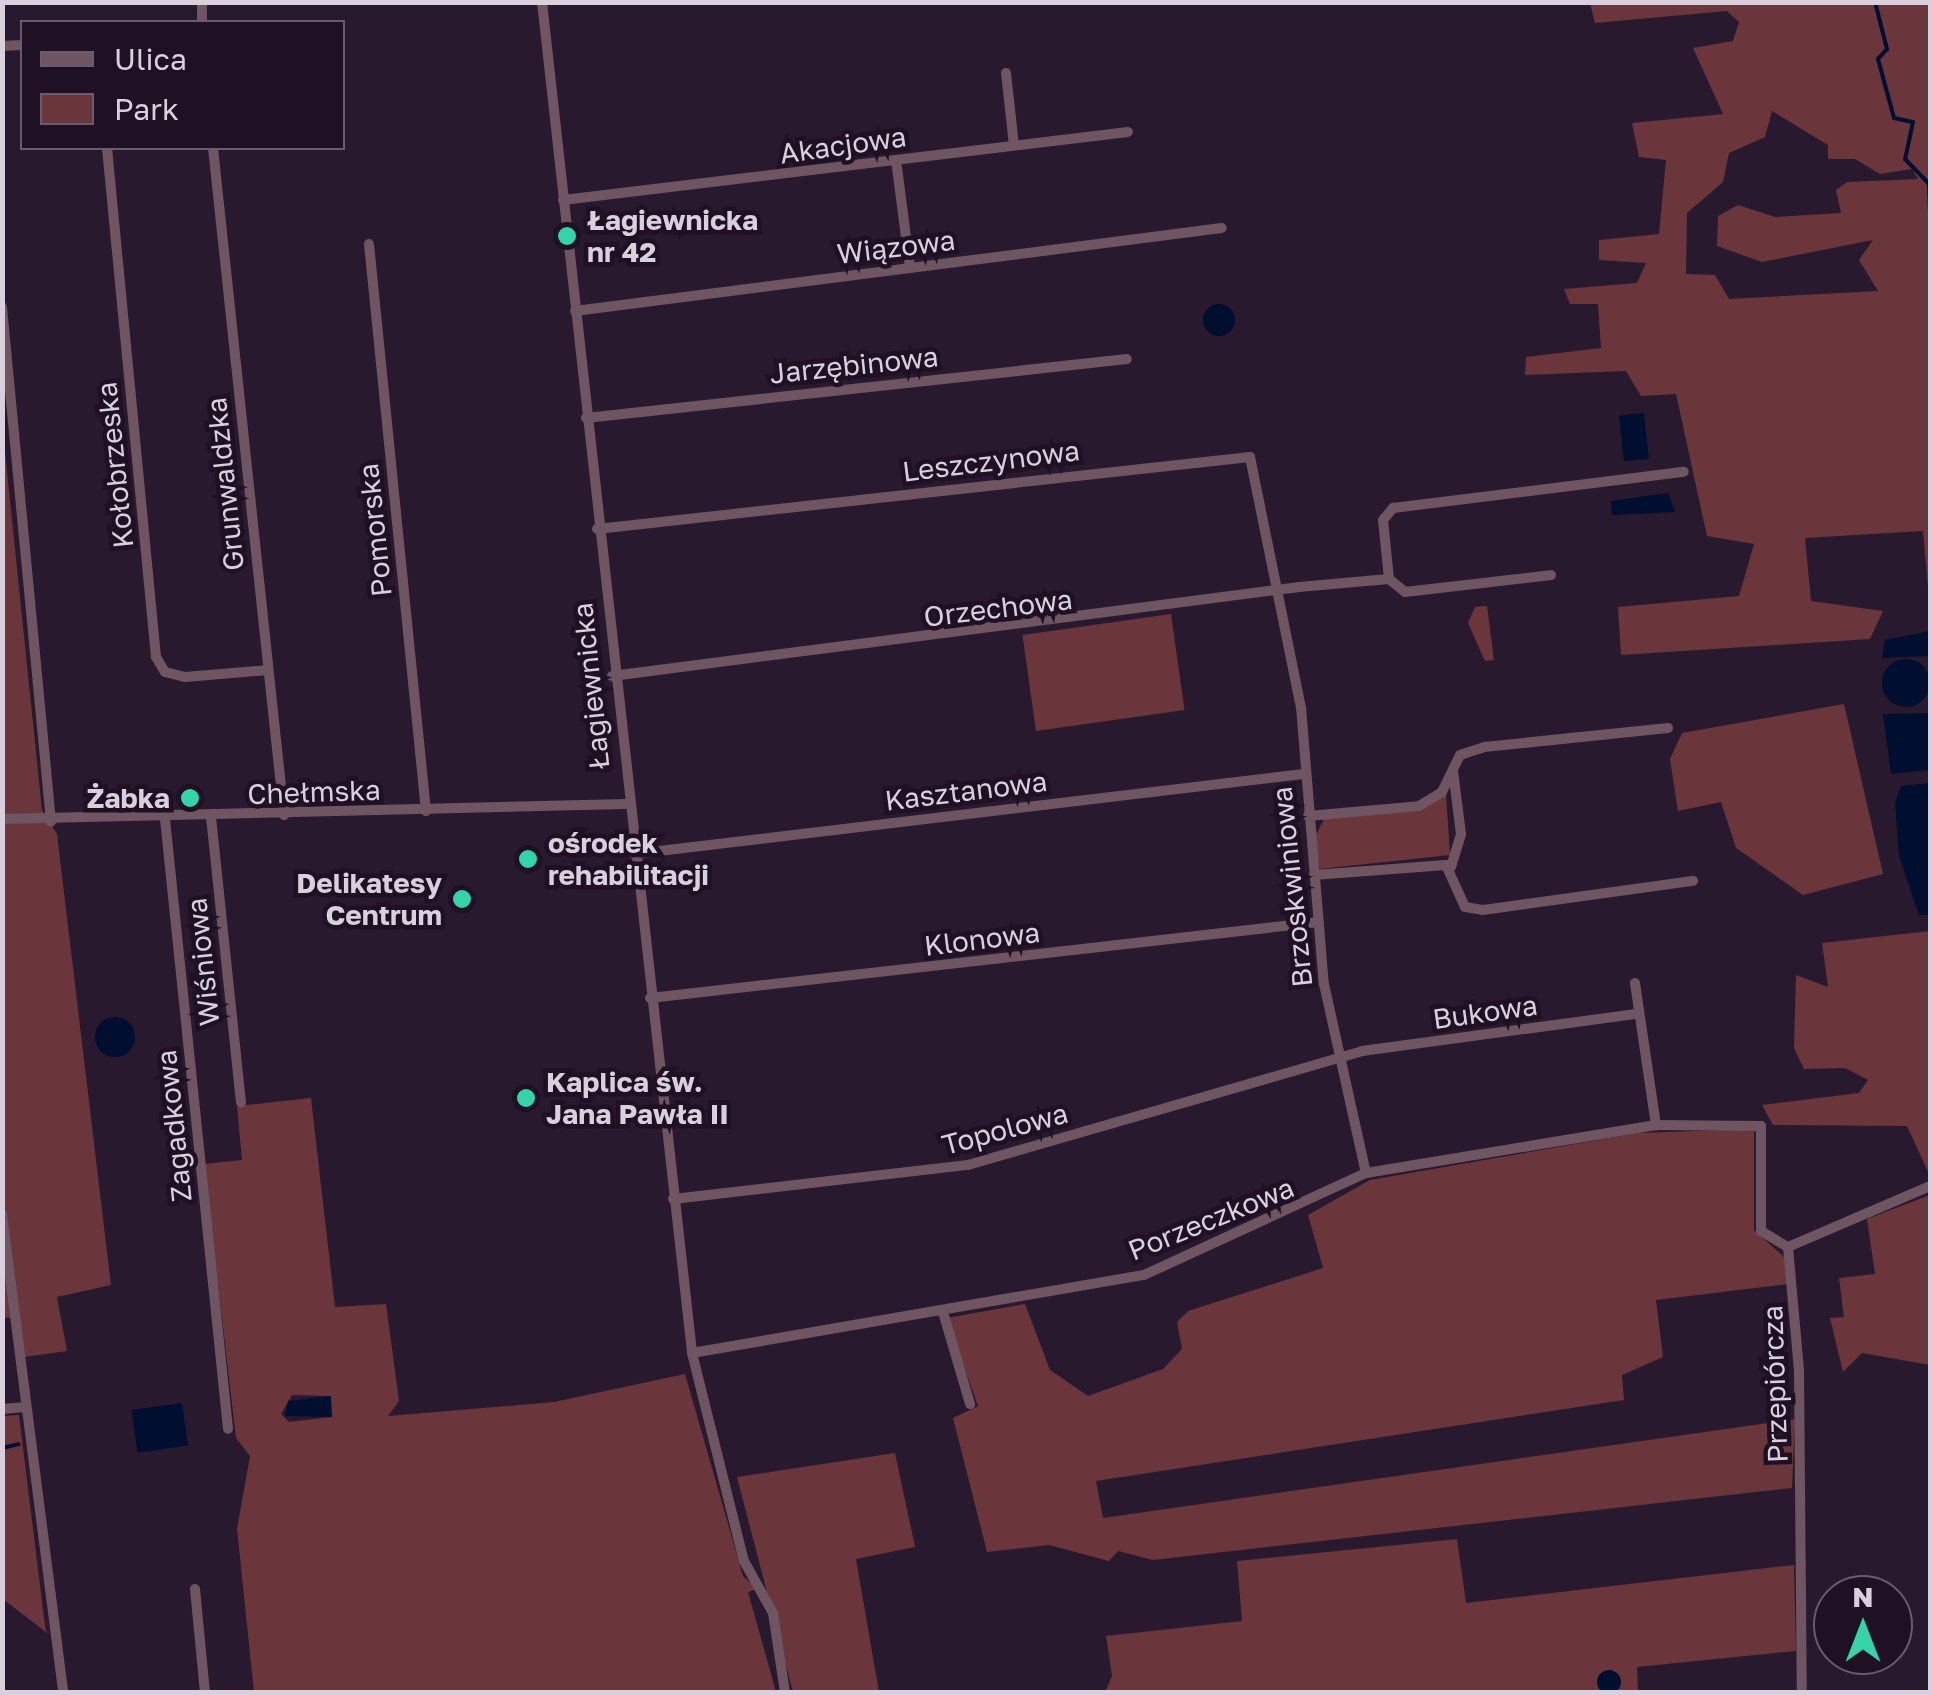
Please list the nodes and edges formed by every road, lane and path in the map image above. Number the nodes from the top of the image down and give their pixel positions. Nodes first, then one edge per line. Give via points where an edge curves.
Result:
1 (542, 2) edge
2 (1006, 73) dead end
3 (1128, 132) dead end
4 (1014, 145) junction
5 (107, 150) edge
6 (213, 150) edge
7 (896, 160) junction
8 (563, 200) junction
9 (1222, 228) dead end
10 (370, 244) dead end
11 (910, 268) junction
12 (2, 308) edge
13 (575, 311) junction
14 (1127, 359) dead end
15 (586, 418) junction
16 (1684, 472) dead end
17 (597, 529) junction
18 (1551, 576) dead end
19 (1389, 579) junction
20 (1276, 594) junction
21 (268, 670) junction
22 (612, 676) junction
23 (1668, 728) dead end
24 (1452, 770) junction
25 (1303, 774) junction
26 (626, 804) junction
27 (426, 811) junction
28 (284, 815) junction
29 (1308, 816) junction
30 (211, 817) junction
31 (2, 819) edge
32 (165, 819) junction
33 (52, 822) junction
34 (634, 854) junction
35 (1451, 867) junction
36 (1314, 875) junction
37 (1693, 881) dead end
38 (1318, 922) junction
39 (1636, 983) dead end
40 (650, 998) junction
41 (1637, 1014) junction
42 (1339, 1058) junction
43 (241, 1102) dead end
44 (1656, 1125) junction
45 (1366, 1173) junction
46 (1929, 1187) edge
47 (673, 1199) junction
48 (2, 1214) edge
49 (4, 1240) edge
50 (1788, 1247) junction
51 (943, 1312) junction
52 (696, 1355) junction
53 (970, 1404) dead end
54 (23, 1407) junction
55 (2, 1409) edge
56 (228, 1428) dead end
57 (195, 1589) dead end
58 (63, 1692) edge
59 (205, 1692) edge
60 (786, 1692) edge
61 (1802, 1692) edge

1 - 8 street, Łagiewnicka
2 - 4 street
3 - 4 street, Akacjowa
4 - 7 street, Akacjowa
5 - 21 street, Kołobrzeska via 156,657 165,672 185,677
6 - 21 street, Grunwaldzka
7 - 8 street, Akacjowa
7 - 11 street
8 - 13 street, Łagiewnicka
9 - 11 street, Wiązowa
10 - 27 street, Pomorska
11 - 13 street, Wiązowa
12 - 33 street
13 - 15 street, Łagiewnicka
14 - 15 street, Jarzębinowa
15 - 17 street, Łagiewnicka
16 - 19 street via 1393,508 1383,520
17 - 20 street, Leszczynowa via 1240,454 1252,461
17 - 22 street, Łagiewnicka
18 - 19 street, Orzechowa via 1405,592
19 - 20 street, Orzechowa
20 - 22 street, Orzechowa
20 - 25 street, Brzoskwiniowa via 1298,689
21 - 28 street, Grunwaldzka
22 - 26 street, Łagiewnicka
23 - 24 street via 1484,748 1460,755
24 - 29 street via 1419,806
24 - 35 street via 1461,834
25 - 29 street, Brzoskwiniowa
25 - 34 street, Kasztanowa
26 - 27 street, Chełmska
26 - 34 street, Łagiewnicka
27 - 28 street, Chełmska
28 - 30 street, Chełmska
29 - 36 street, Brzoskwiniowa
30 - 32 street, Chełmska
30 - 43 street, Wiśniowa
31 - 33 street, Chełmska
32 - 33 street, Chełmska
32 - 56 street, Zagadkowa
34 - 40 street, Łagiewnicka
35 - 36 street
35 - 37 street via 1470,910
36 - 38 street, Brzoskwiniowa
38 - 40 street, Klonowa
38 - 42 street, Brzoskwiniowa
39 - 41 street
40 - 47 street, Łagiewnicka
41 - 42 street, Bukowa
41 - 44 street
42 - 45 street, Brzoskwiniowa
42 - 47 street, Topolowa via 997,1160
44 - 45 street, Porzeczkowa
44 - 50 street, Porzeczkowa via 1733,1120 1765,1132 1759,1223 1770,1244
45 - 51 street, Porzeczkowa via 1144,1275
46 - 50 street
47 - 52 street, Łagiewnicka
48 - 49 street
49 - 54 street
50 - 61 street, Przepiórcza via 1800,1371
51 - 52 street, Porzeczkowa
51 - 53 street
52 - 60 street, Łagiewnicka via 744,1561 773,1613
54 - 55 street
54 - 58 street
57 - 59 street

